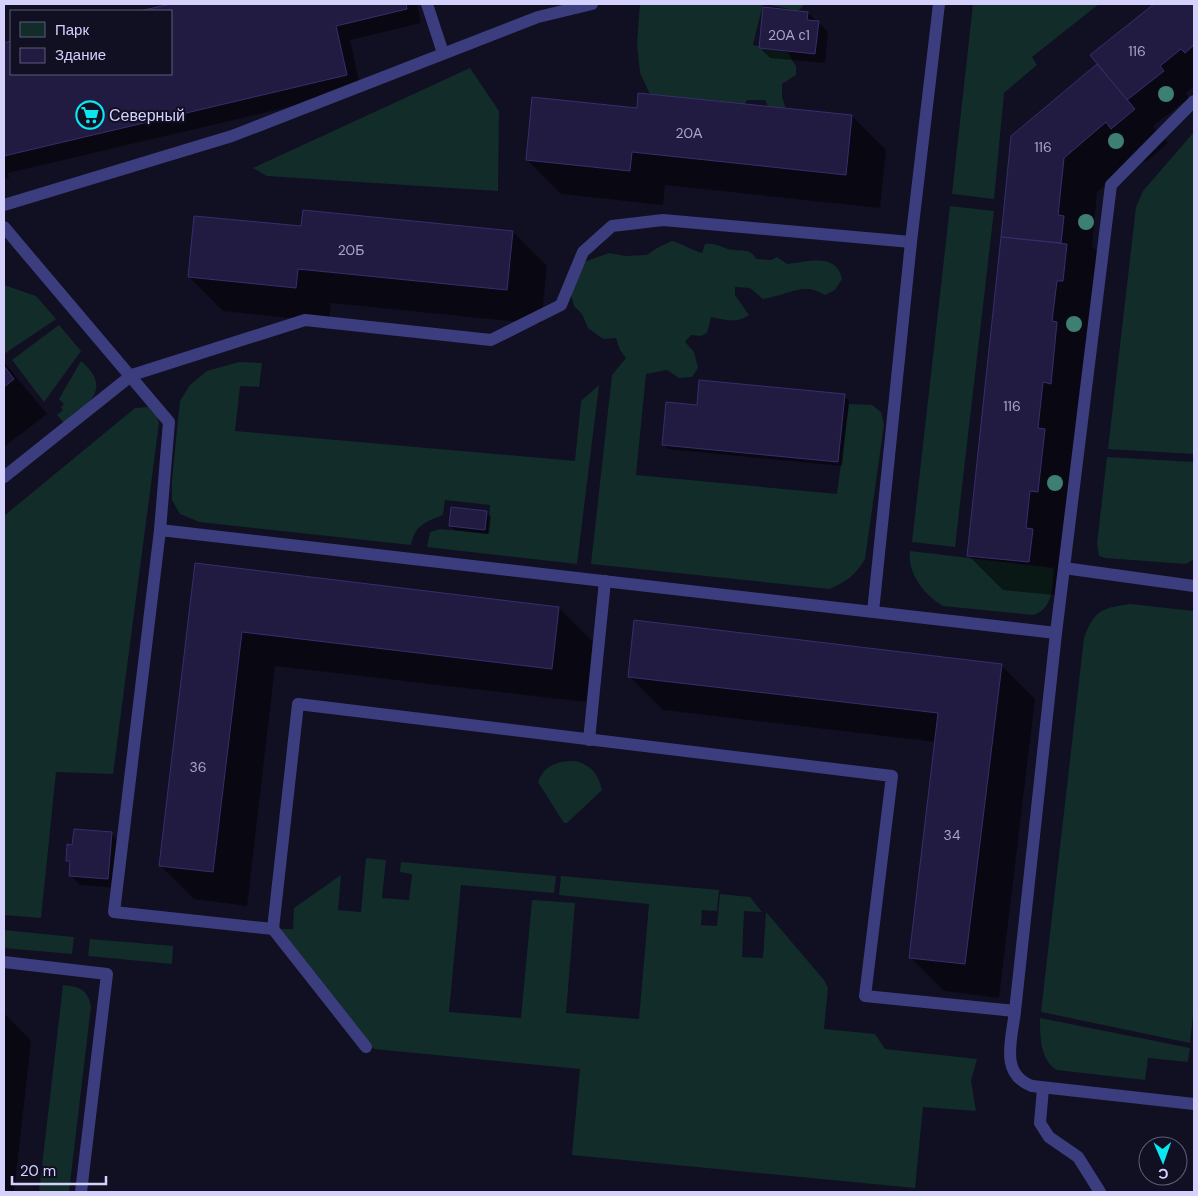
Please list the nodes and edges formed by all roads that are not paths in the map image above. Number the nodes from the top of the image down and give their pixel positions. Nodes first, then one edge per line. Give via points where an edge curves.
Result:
1 (427, 4) edge
2 (535, 4) edge
3 (592, 4) edge
4 (939, 4) edge
5 (538, 17) junction
6 (443, 53) junction
7 (1194, 100) edge
8 (4, 205) edge
9 (4, 227) edge
10 (911, 242) junction
11 (132, 376) junction
12 (4, 476) edge
13 (160, 530) junction
14 (1064, 568) junction
15 (605, 581) junction
16 (1194, 586) edge
17 (873, 612) junction
18 (1056, 634) junction
19 (589, 740) junction
20 (273, 929) junction
21 (4, 962) edge
22 (1015, 1011) junction
23 (366, 1048) dead end
24 (1044, 1088) junction
25 (1194, 1104) edge
26 (81, 1192) edge
27 (1100, 1192) edge

1 - 6 lane
2 - 5 lane
3 - 5 lane
4 - 10 lane
5 - 6 lane
6 - 8 lane via 232,136
7 - 14 lane via 1111,185
9 - 11 lane
10 - 11 lane via 663,220 612,226 583,252 561,305 491,340 305,320
10 - 17 lane
11 - 12 lane
11 - 13 lane via 169,422
13 - 15 lane
13 - 20 lane via 114,912
14 - 16 lane
14 - 18 lane
15 - 17 lane
15 - 19 lane
17 - 18 lane
18 - 22 lane
19 - 20 lane via 298,704
19 - 22 lane via 892,776 865,996
20 - 23 lane
21 - 26 lane via 107,974
22 - 24 lane via 1010,1064 1013,1073 1020,1082
24 - 25 lane
24 - 27 lane via 1040,1123 1049,1137 1078,1157

